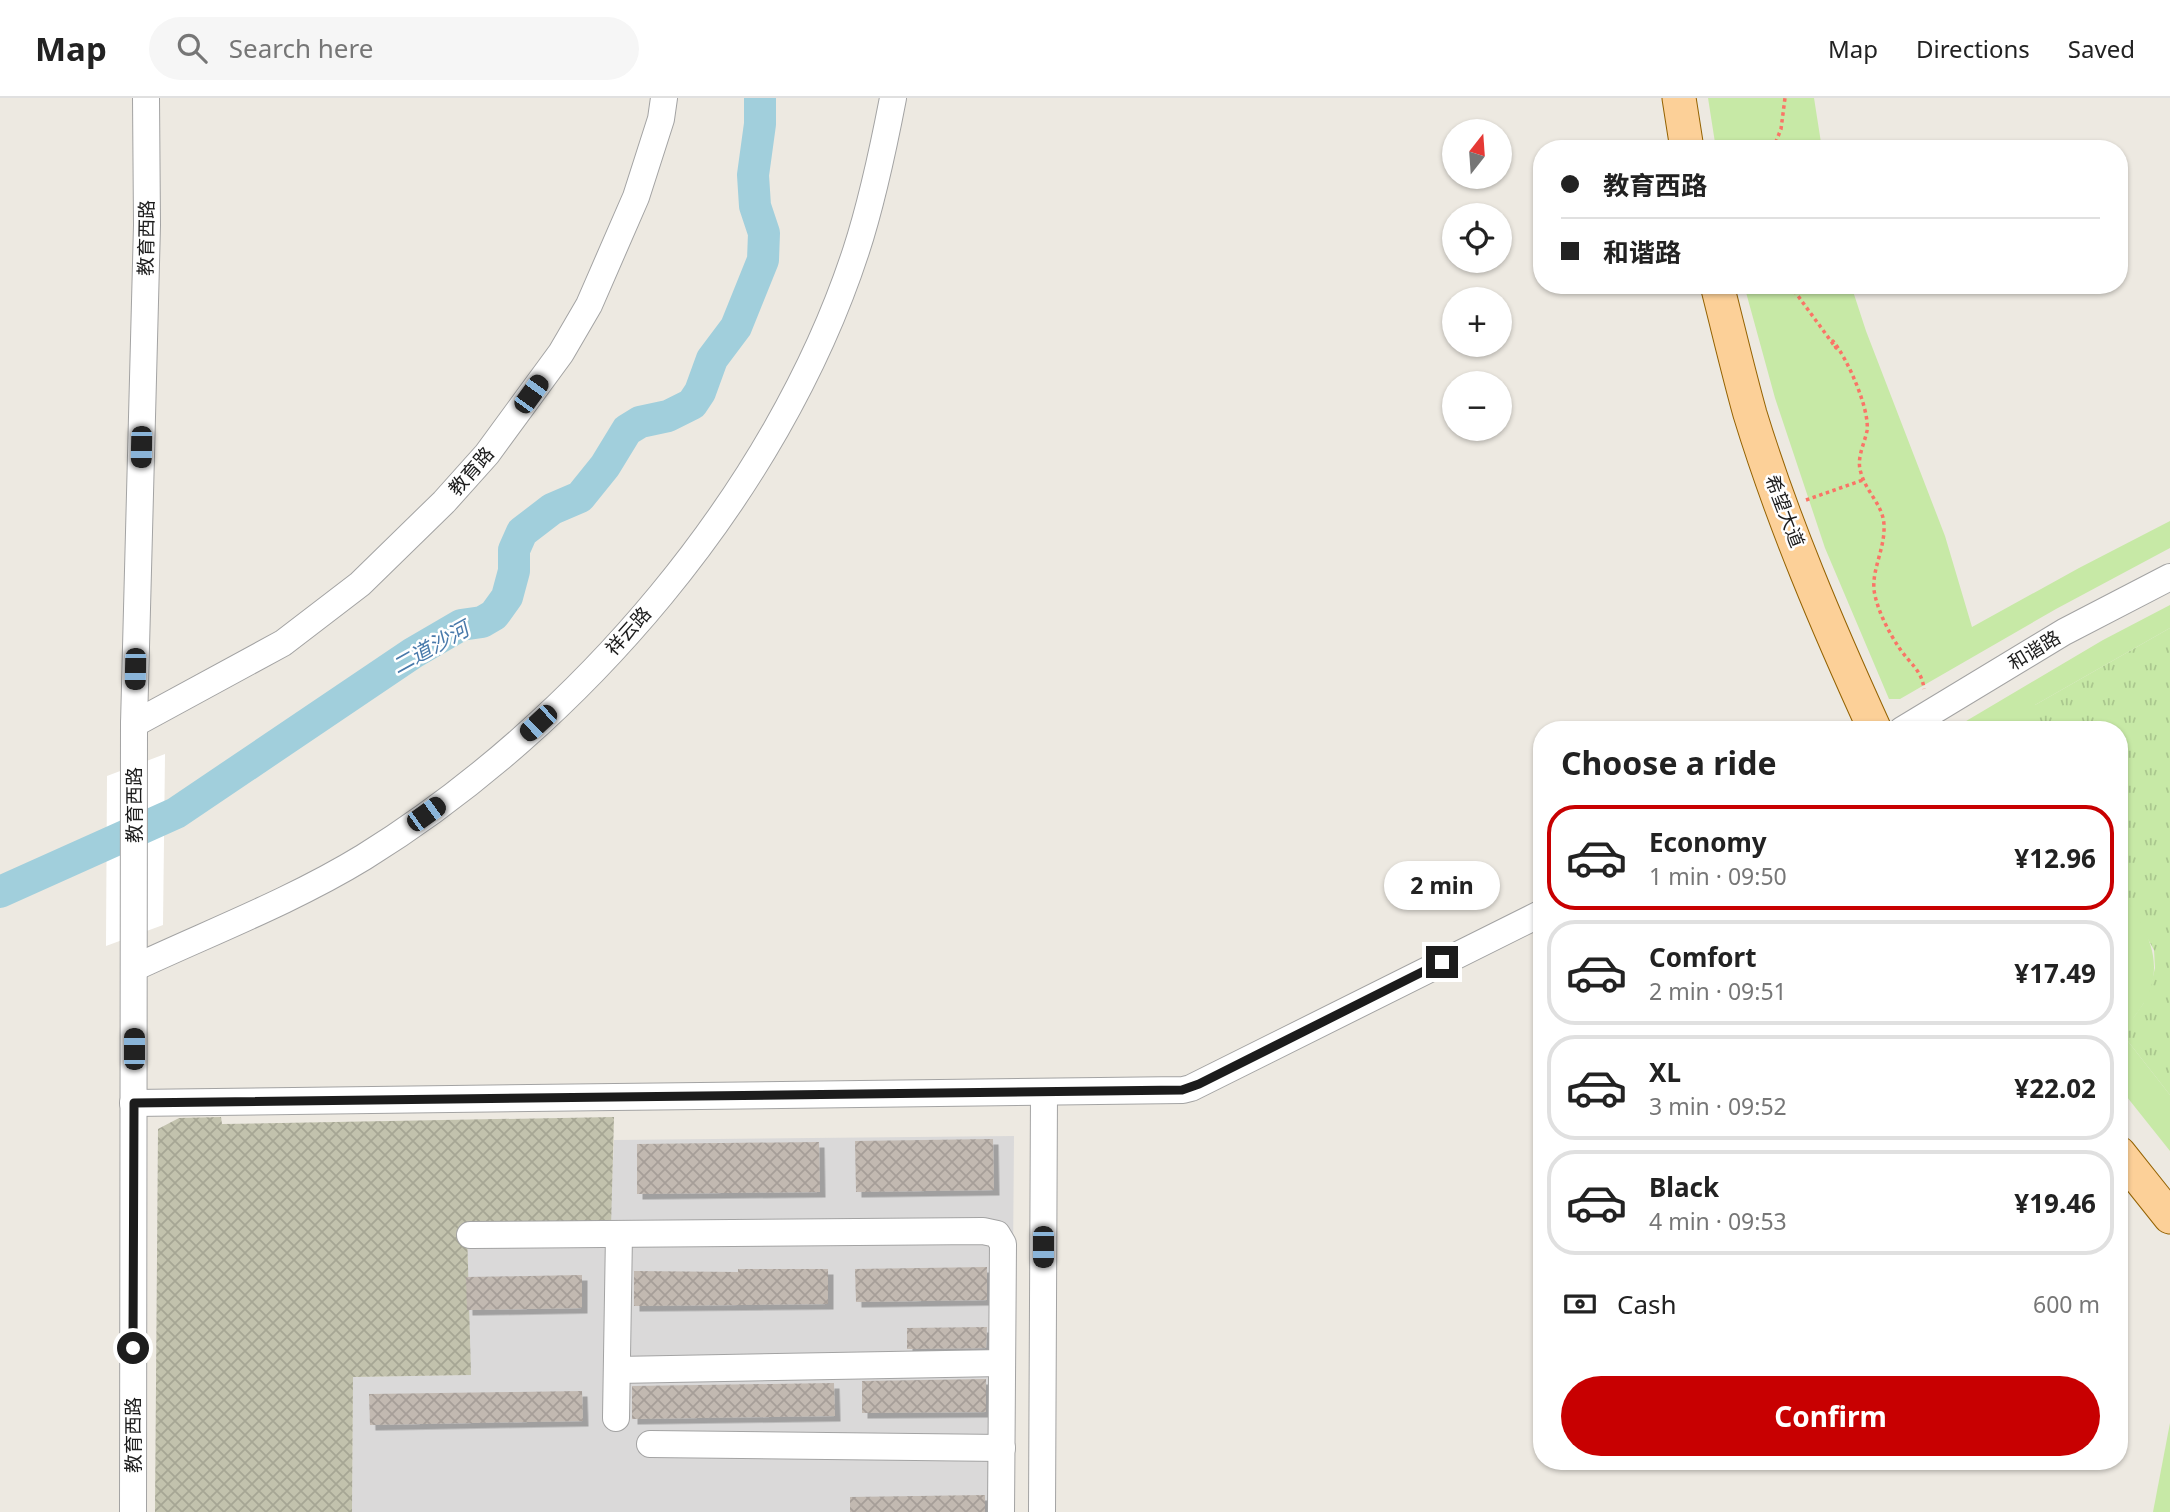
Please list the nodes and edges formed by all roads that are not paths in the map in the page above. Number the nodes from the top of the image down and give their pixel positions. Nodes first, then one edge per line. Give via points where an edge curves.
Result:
1 (146, 98) edge
2 (664, 98) edge
3 (892, 98) edge
4 (1662, 98) edge
5 (1679, 98) edge
6 (1669, 140) edge
7 (1686, 140) edge
8 (1701, 294) edge
9 (1719, 294) edge
10 (2170, 577) edge
11 (1848, 721) edge
12 (1871, 721) edge
13 (1917, 721) edge
14 (134, 724) junction
15 (1533, 917) edge
16 (134, 968) junction
17 (1044, 1093) junction
18 (134, 1103) junction
19 (2128, 1145) edge
20 (2128, 1164) edge
21 (2170, 1195) edge
22 (2170, 1217) edge
23 (619, 1234) junction
24 (470, 1235) dead end
25 (1002, 1363) junction
26 (617, 1370) junction
27 (615, 1418) dead end
28 (650, 1444) dead end
29 (1002, 1448) junction
30 (133, 1512) edge
31 (1001, 1512) edge
32 (1042, 1512) edge

1 - 14 street, 教育西路
2 - 14 street, 教育路 via 636,197 589,304 561,354 487,454 360,584 283,643
3 - 16 street, 祥云路 via 856,251 810,366 740,484 663,592 555,707 500,757 413,823 311,886
4 - 6 main road
5 - 7 main road
8 - 11 main road, 希望大道 via 1727,394 1783,558 1827,678
9 - 12 main road, 希望大道 via 1765,457
10 - 13 street, 和谐路 via 2064,632
14 - 16 street, 教育西路
15 - 17 street via 1191,1088
16 - 18 street, 教育西路
17 - 18 street
17 - 32 street
18 - 30 street, 教育西路
19 - 21 main road
20 - 22 main road
23 - 24 street
23 - 25 street via 997,1234 1003,1244
23 - 26 street
25 - 26 street
25 - 29 street
26 - 27 street
28 - 29 street
29 - 31 street

